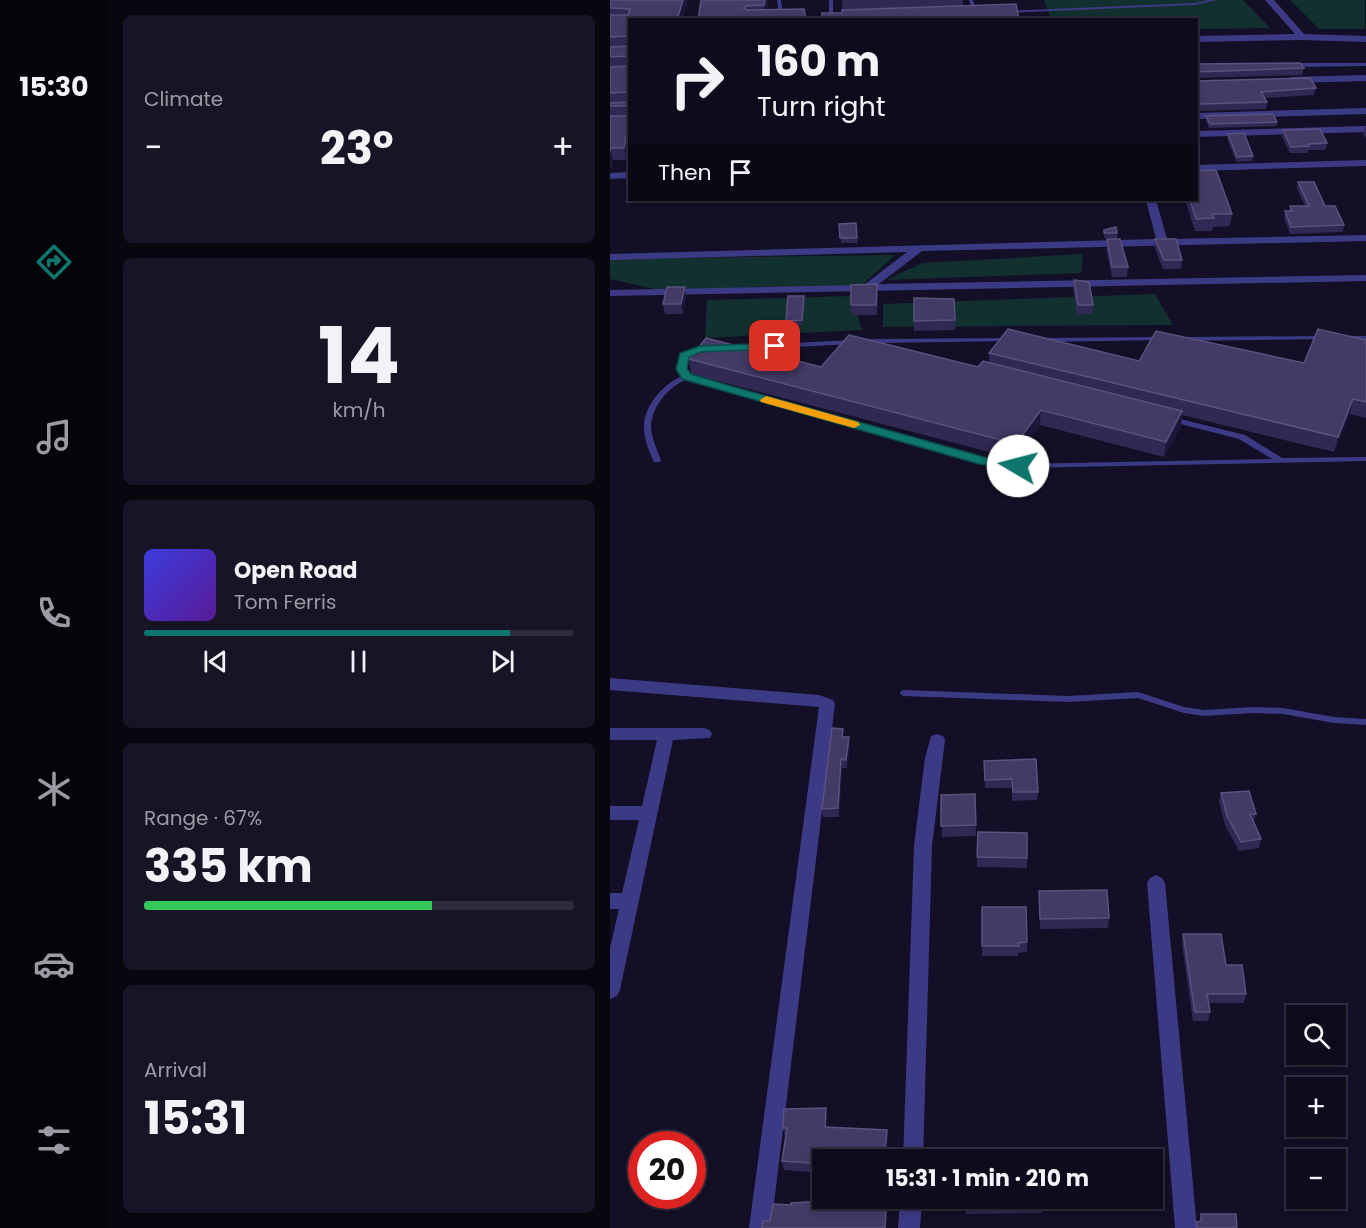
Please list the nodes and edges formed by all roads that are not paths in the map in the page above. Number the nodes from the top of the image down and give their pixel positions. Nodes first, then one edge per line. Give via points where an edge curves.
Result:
1 (780, 0) edge
2 (831, 0) edge
3 (971, 0) edge
4 (1215, 0) edge
5 (1268, 0) edge
6 (1000, 12) edge
7 (965, 13) edge
8 (842, 17) edge
9 (782, 18) edge
10 (831, 18) joint
11 (1302, 37) junction
12 (1198, 39) edge
13 (1366, 39) edge
14 (1366, 64) edge
15 (1287, 65) edge
16 (1366, 78) edge
17 (1276, 81) edge
18 (1366, 111) edge
19 (1198, 116) edge
20 (1366, 129) edge
21 (1198, 134) edge
22 (1366, 163) edge
23 (1198, 168) edge
24 (610, 176) edge
25 (628, 176) edge
26 (1151, 201) edge
27 (1366, 238) edge
28 (1162, 242) junction
29 (919, 248) junction
30 (610, 256) edge
31 (1366, 278) edge
32 (610, 283) edge
33 (867, 288) junction
34 (655, 292) junction
35 (610, 293) edge
36 (1331, 338) edge
37 (1343, 338) edge
38 (1366, 338) edge
39 (1022, 340) edge
40 (1033, 340) edge
41 (860, 342) junction
42 (721, 348) edge
43 (711, 349) edge
44 (902, 351) edge
45 (686, 377) junction
46 (1162, 417) edge
47 (1366, 459) edge
48 (657, 460) dead end
49 (1279, 460) junction
50 (610, 684) edge
51 (904, 693) dead end
52 (1366, 722) edge
53 (610, 734) edge
54 (704, 734) dead end
55 (666, 735) junction
56 (937, 740) dead end
57 (610, 813) edge
58 (649, 813) junction
59 (1156, 883) dead end
60 (610, 901) edge
61 (630, 901) junction
62 (610, 990) edge
63 (913, 1149) edge
64 (910, 1209) edge
65 (760, 1228) edge
66 (909, 1228) edge
67 (1186, 1228) edge

1 - 9 lane
2 - 10 lane
3 - 7 lane via 977,13
4 - 6 lane
5 - 11 street
8 - 10 lane
11 - 12 street
11 - 13 street
14 - 15 lane
16 - 17 street
18 - 19 street
20 - 21 street
22 - 23 street
24 - 25 street
26 - 28 street
27 - 28 street
28 - 29 street
29 - 30 street
29 - 33 street
31 - 33 street
32 - 34 street
33 - 34 street
34 - 35 street
36 - 40 lane
37 - 38 lane
39 - 41 lane
41 - 42 lane
41 - 44 lane
43 - 45 lane via 684,356 681,369
45 - 48 lane via 673,382 649,419 650,441
45 - 49 lane via 983,461 1018,466
46 - 49 lane via 1242,437
47 - 49 lane
50 - 65 street via 819,700 827,704
51 - 52 lane via 1068,699 1138,695 1204,713 1283,711
53 - 55 street
54 - 55 street
55 - 58 street
56 - 63 street via 923,846
57 - 58 street
58 - 61 street
59 - 67 street
60 - 61 street
61 - 62 street
64 - 66 street

